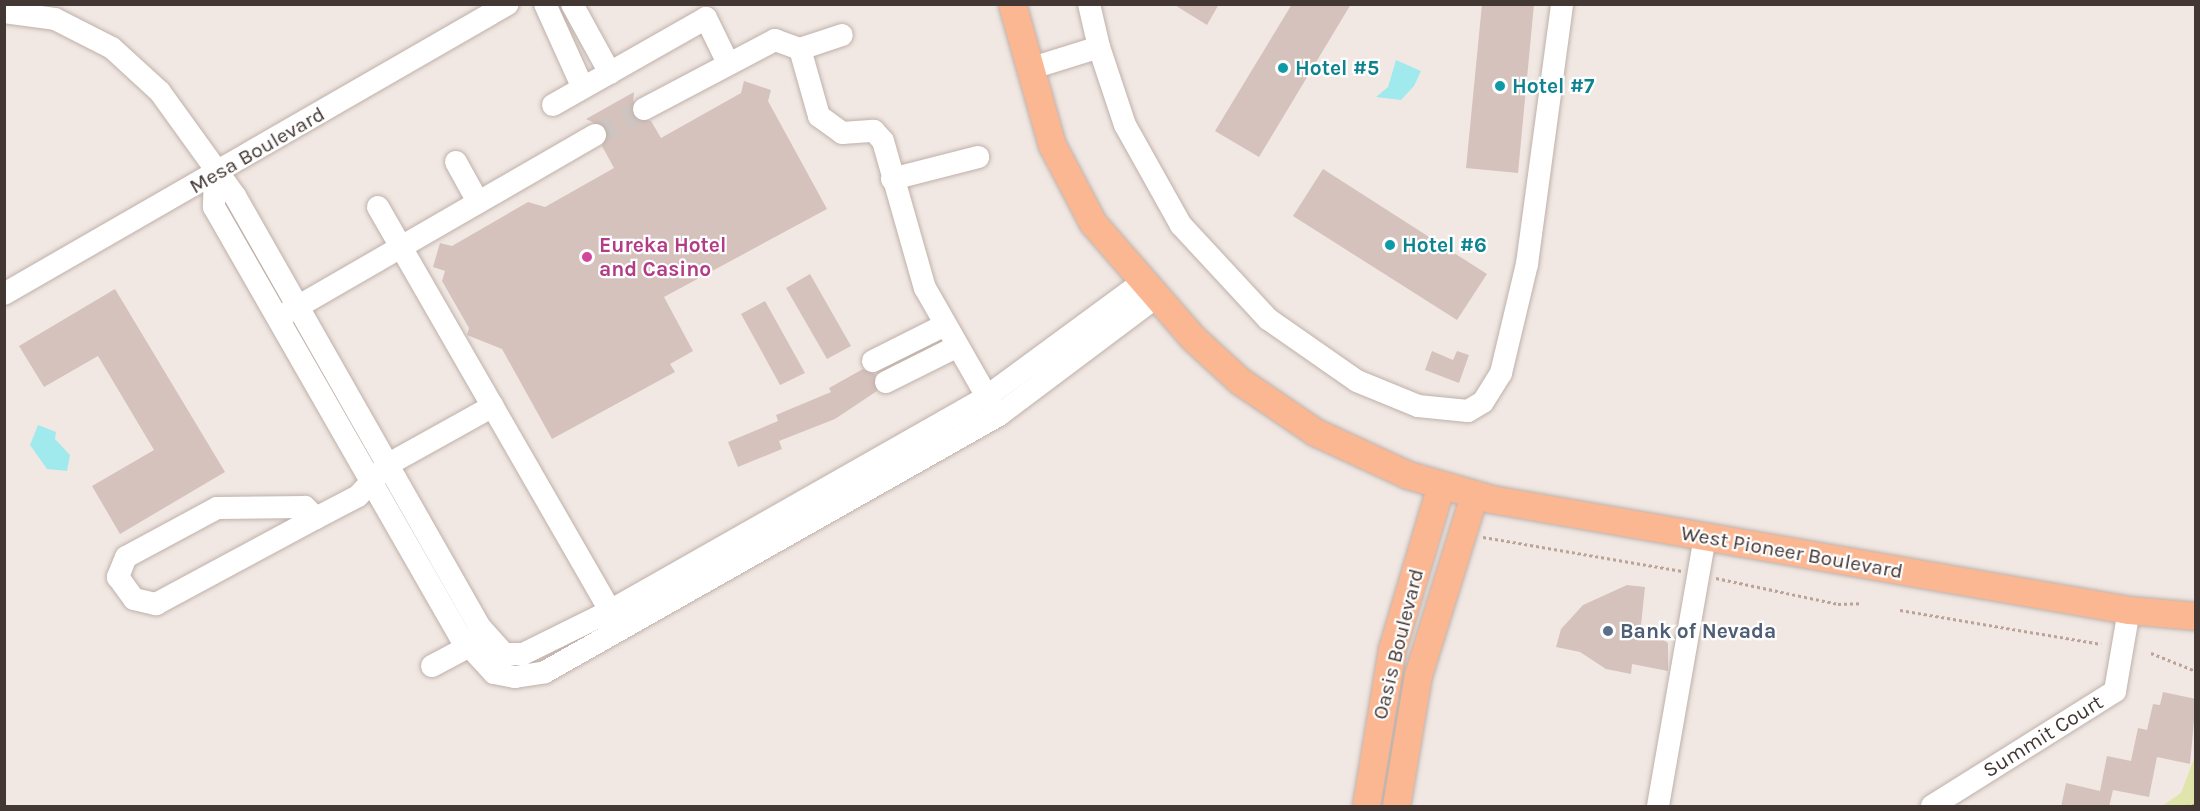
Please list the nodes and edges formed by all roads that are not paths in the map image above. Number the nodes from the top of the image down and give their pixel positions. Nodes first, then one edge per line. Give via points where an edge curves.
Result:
1 (508, 4) edge
2 (545, 4) edge
3 (573, 4) edge
4 (1012, 4) edge
5 (1089, 4) edge
6 (1562, 4) edge
7 (4, 12) edge
8 (842, 34) dead end
9 (1099, 46) junction
10 (800, 49) junction
11 (727, 61) junction
12 (1029, 69) junction
13 (610, 73) junction
14 (583, 88) junction
15 (553, 105) dead end
16 (644, 109) tunnel mouth
17 (595, 135) tunnel mouth
18 (978, 158) dead end
19 (456, 162) dead end
20 (215, 174) junction
21 (892, 179) junction
22 (478, 202) junction
23 (378, 207) dead end
24 (401, 247) junction
25 (1148, 290) junction
26 (4, 294) edge
27 (298, 306) junction
28 (277, 318) junction
29 (943, 326) junction
30 (956, 347) junction
31 (895, 348) junction
32 (873, 361) dead end
33 (908, 370) junction
34 (886, 382) dead end
35 (493, 406) junction
36 (992, 406) junction
37 (387, 465) junction
38 (372, 484) junction
39 (1458, 490) junction
40 (316, 518) junction
41 (1705, 537) junction
42 (2128, 610) junction
43 (2196, 616) edge
44 (616, 620) junction
45 (2196, 635) edge
46 (467, 647) junction
47 (432, 666) dead end
48 (1366, 807) edge
49 (1396, 807) edge
50 (1658, 807) edge
51 (1932, 807) edge

1 - 20 street, Mesa Boulevard
2 - 14 street
3 - 13 street
4 - 12 main road, West Pioneer Boulevard
5 - 9 street
6 - 9 street via 1527,264 1501,373 1483,402 1467,411 1418,406 1357,381 1268,319 1181,225 1125,125
7 - 20 street via 55,19 112,48 160,92
8 - 10 street
9 - 12 street
10 - 11 street via 775,40
10 - 21 street via 819,116 842,133 874,132 883,141
11 - 13 street via 706,18
11 - 16 street
12 - 25 main road, West Pioneer Boulevard via 1062,164 1093,223
13 - 14 street
14 - 15 street
17 - 22 street
18 - 21 street
19 - 22 street
20 - 26 street, Mesa Boulevard
20 - 27 street via 236,196
20 - 28 street via 214,207
21 - 29 street via 925,288
22 - 24 street
23 - 24 street
24 - 27 street
24 - 35 street
25 - 36 street
25 - 39 main road, West Pioneer Boulevard via 1240,381 1315,432
27 - 28 street
27 - 37 street
28 - 38 street
29 - 30 street
29 - 31 street
30 - 33 street
30 - 36 street
31 - 32 street
31 - 33 street
33 - 34 street
35 - 37 street
35 - 44 street
36 - 44 street
37 - 38 street
37 - 44 street via 491,645 504,654 523,654
38 - 40 street
38 - 46 street
39 - 41 main road, West Pioneer Boulevard
39 - 48 main road, Oasis Boulevard via 1392,649
39 - 49 main road, Oasis Boulevard via 1418,675
40 - 40 street via 156,604 134,599 118,577 126,557 218,508 305,507
41 - 42 main road, West Pioneer Boulevard
41 - 50 street
42 - 43 main road, West Pioneer Boulevard
42 - 45 main road, West Pioneer Boulevard
42 - 51 street, Summit Court via 2115,691
44 - 46 street via 544,672 516,677 494,673
46 - 47 street

